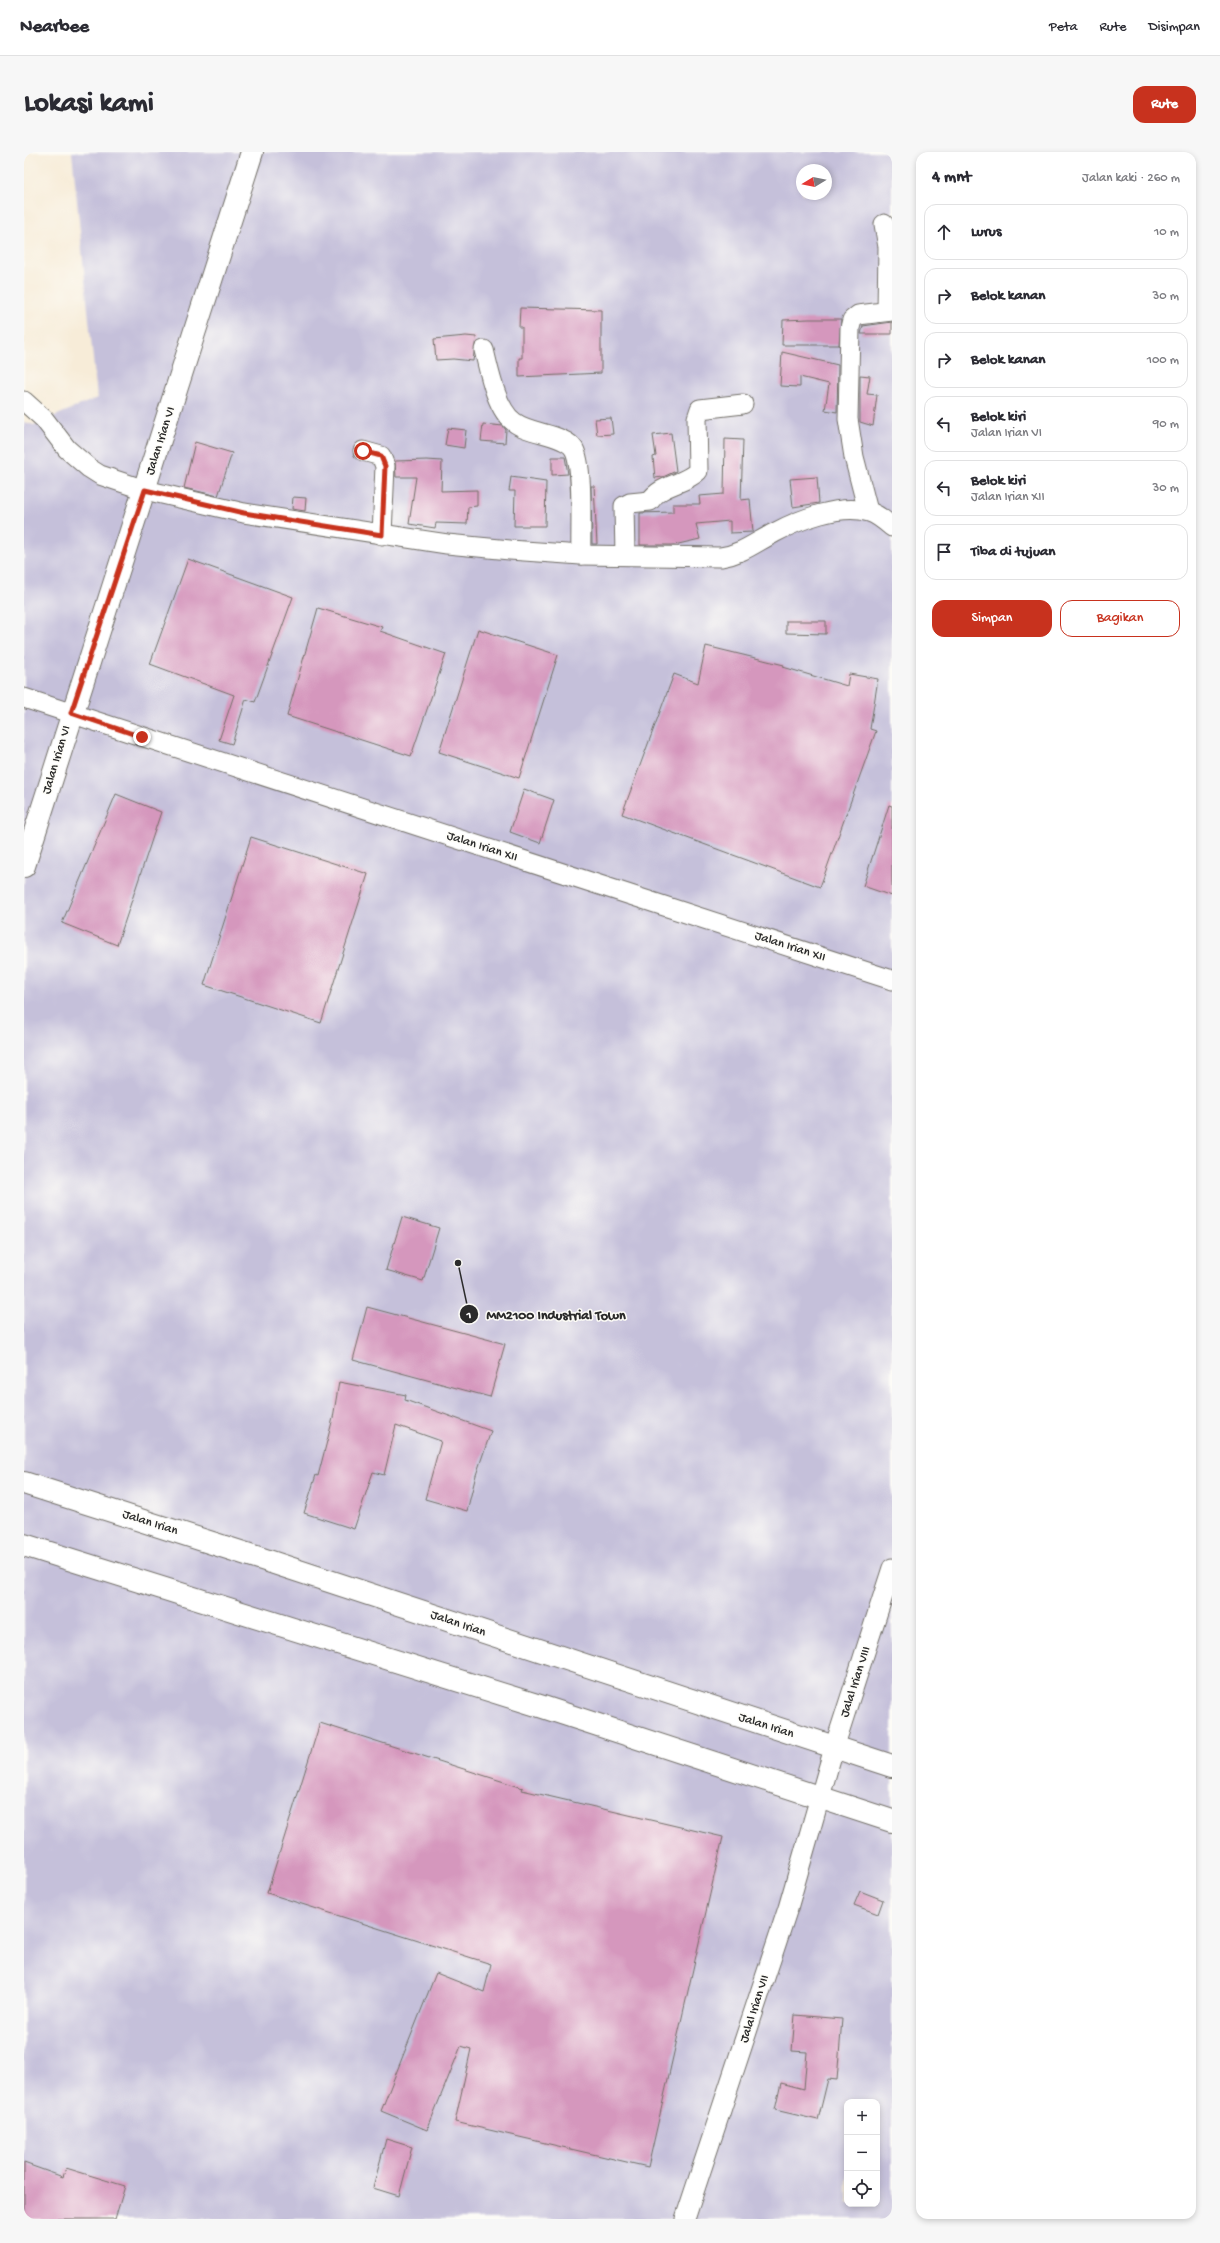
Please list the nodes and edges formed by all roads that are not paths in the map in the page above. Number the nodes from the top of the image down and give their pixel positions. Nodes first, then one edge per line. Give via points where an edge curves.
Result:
1 (252, 152) edge
2 (884, 224) dead end
3 (890, 311) edge
4 (484, 350) dead end
5 (24, 401) edge
6 (743, 404) dead end
7 (363, 451) dead end
8 (145, 490) junction
9 (868, 511) junction
10 (892, 527) edge
11 (382, 535) junction
12 (581, 555) junction
13 (625, 556) junction
14 (24, 698) edge
15 (71, 713) junction
16 (24, 866) edge
17 (892, 980) edge
18 (24, 1483) edge
19 (24, 1545) edge
20 (892, 1568) edge
21 (834, 1748) junction
22 (892, 1766) edge
23 (821, 1797) junction
24 (892, 1820) edge
25 (685, 2219) edge

1 - 8 street, Jalan Irian VI
2 - 3 street via 888,247
3 - 9 street via 858,315 852,320 850,328 848,419 854,457
4 - 12 street via 496,392 513,422 522,428 565,442 576,454 579,469
5 - 8 street via 44,419 67,449 89,468 100,475
6 - 13 street via 700,409 697,418 698,471 692,477 655,493 650,501 624,506
7 - 11 street via 381,456 385,466
8 - 11 street via 244,513
8 - 15 street, Jalan Irian VI
9 - 10 street
9 - 13 street via 836,511 822,514 775,532 741,552 729,556
11 - 12 street via 447,544
12 - 13 street
14 - 15 street, Jalan Irian XII
15 - 16 street, Jalan Irian VI
15 - 17 street, Jalan Irian XII
18 - 21 street, Jalan Irian via 435,1615
19 - 23 street
20 - 21 street, Jalal Irian VIII
21 - 22 street, Jalan Irian
21 - 23 street, Jalal Irian VIII
23 - 24 street
23 - 25 street, Jalal Irian VII via 788,1908

